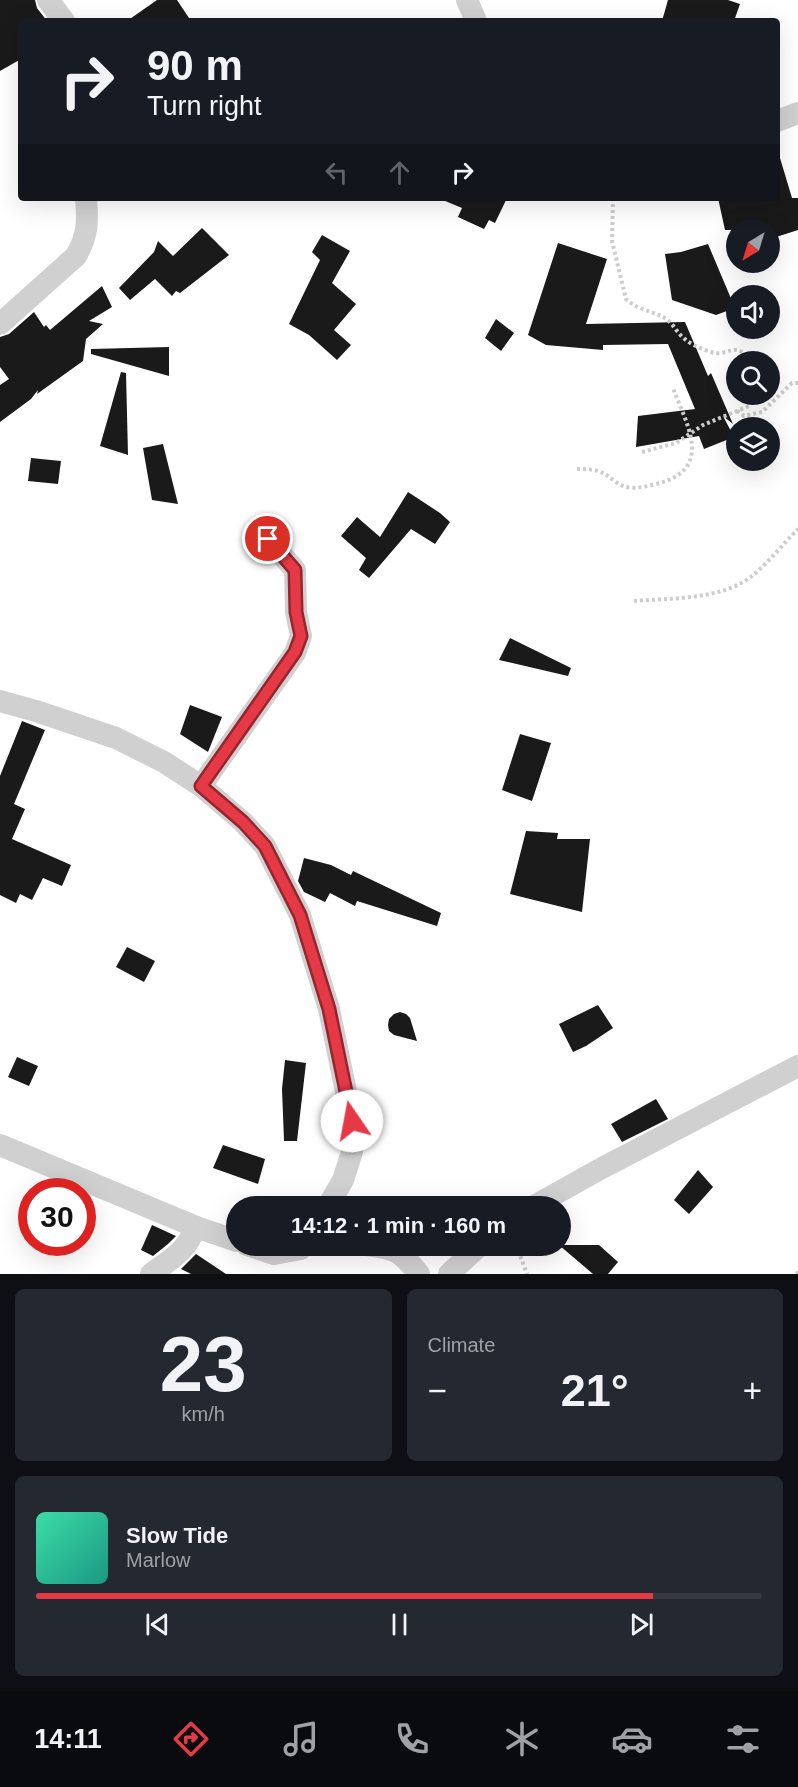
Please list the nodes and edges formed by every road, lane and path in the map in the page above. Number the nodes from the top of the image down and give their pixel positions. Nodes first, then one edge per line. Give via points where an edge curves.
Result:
1 (48, 0) edge
2 (467, 0) edge
3 (62, 18) edge
4 (475, 18) edge
5 (798, 113) edge
6 (780, 120) edge
7 (86, 201) edge
8 (613, 201) edge
9 (0, 324) edge
10 (740, 351) edge
11 (798, 383) edge
12 (673, 388) dead end
13 (750, 405) edge
14 (737, 411) junction
15 (690, 434) junction
16 (642, 452) dead end
17 (577, 469) dead end
18 (798, 529) edge
19 (268, 539) dead end
20 (634, 601) dead end
21 (0, 701) edge
22 (201, 786) junction
23 (798, 1066) edge
24 (0, 1145) edge
25 (333, 1196) edge
26 (552, 1196) edge
27 (196, 1227) junction
28 (226, 1237) edge
29 (403, 1256) edge
30 (468, 1256) edge
31 (520, 1256) edge
32 (151, 1274) edge
33 (419, 1274) edge
34 (449, 1274) edge
35 (527, 1274) edge

1 - 3 street
2 - 4 street
5 - 6 street
7 - 9 street via 87,231 76,256
8 - 10 path via 612,241 626,299 666,318 686,340 713,353
11 - 14 path via 792,383 762,412 744,416
12 - 15 path
13 - 14 path
14 - 15 path via 703,424
15 - 16 path via 676,443
15 - 17 path via 690,464 667,481 621,486 594,470
18 - 20 path via 753,575 730,588 694,597
19 - 22 street via 295,570 301,636 295,652
21 - 22 street via 116,738
22 - 25 street via 265,846 300,915 329,1009 352,1121 352,1152
23 - 26 street
24 - 27 street
27 - 28 street
27 - 32 street via 185,1248
29 - 33 street
30 - 34 street
31 - 35 path

